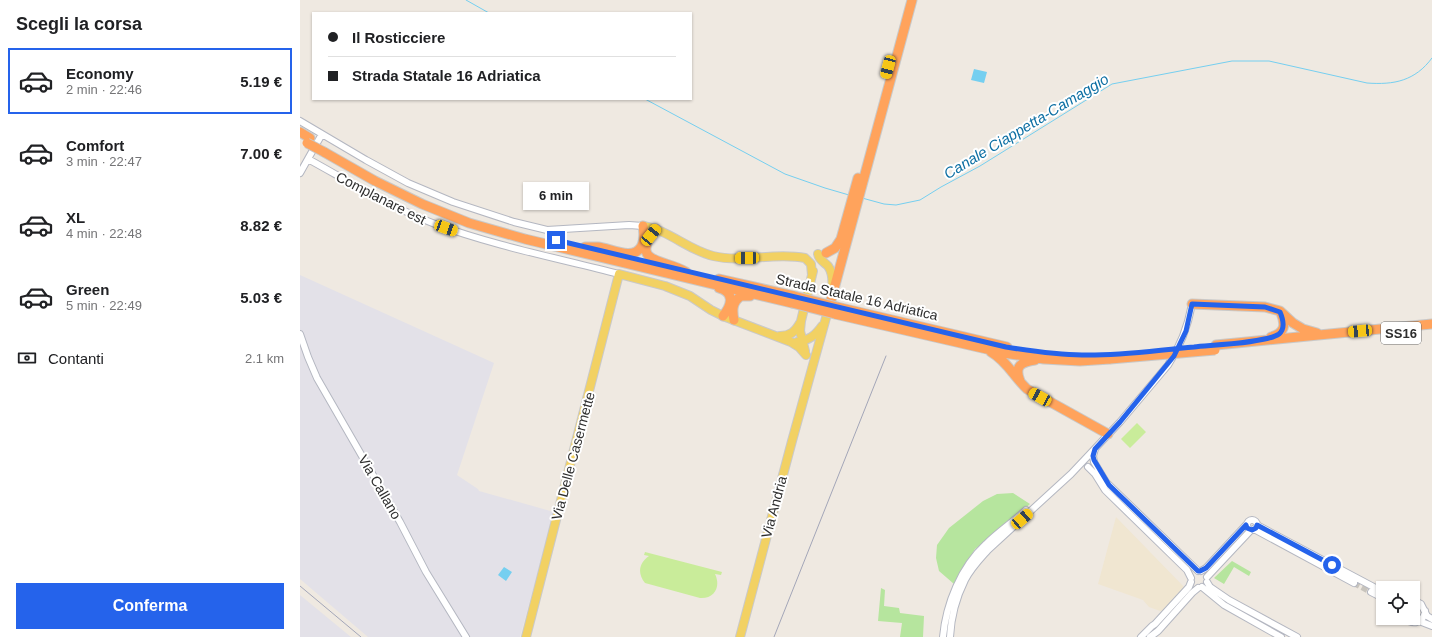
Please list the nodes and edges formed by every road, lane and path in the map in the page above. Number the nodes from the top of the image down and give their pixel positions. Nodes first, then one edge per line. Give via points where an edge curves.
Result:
1 (906, 0) edge
2 (912, 0) edge
3 (300, 121) edge
4 (300, 132) edge
5 (322, 134) junction
6 (306, 140) edge
7 (325, 150) junction
8 (308, 159) junction
9 (300, 173) edge
10 (857, 194) junction
11 (854, 204) junction
12 (644, 226) junction
13 (656, 229) junction
14 (585, 247) junction
15 (822, 256) junction
16 (787, 257) junction
17 (619, 274) junction
18 (686, 274) junction
19 (812, 275) junction
20 (774, 299) junction
21 (793, 300) junction
22 (831, 300) junction
23 (1192, 304) joint
24 (1280, 312) junction
25 (723, 316) junction
26 (734, 320) junction
27 (801, 320) junction
28 (825, 320) junction
29 (1432, 324) edge
30 (1432, 330) edge
31 (1372, 333) junction
32 (300, 334) edge
33 (1322, 334) junction
34 (777, 336) junction
35 (943, 336) junction
36 (802, 341) junction
37 (1256, 341) junction
38 (792, 342) junction
39 (1216, 347) junction
40 (986, 349) junction
41 (806, 355) junction
42 (1110, 357) junction
43 (1044, 359) junction
44 (810, 377) junction
45 (1022, 384) junction
46 (1108, 434) junction
47 (1095, 449) junction
48 (1086, 459) junction
49 (1094, 461) junction
50 (1088, 467) junction
51 (1071, 474) junction
52 (1246, 525) junction
53 (1254, 528) junction
54 (1199, 571) junction
55 (1191, 580) junction
56 (1207, 580) junction
57 (1354, 583) tunnel mouth
58 (1200, 588) junction
59 (1376, 589) edge
60 (1371, 592) tunnel mouth
61 (1376, 594) edge
62 (1420, 603) edge
63 (951, 610) junction
64 (1425, 610) junction
65 (1432, 619) edge
66 (1420, 620) edge
67 (1420, 621) edge
68 (1432, 626) edge
69 (1154, 630) edge
70 (466, 637) edge
71 (526, 637) edge
72 (740, 637) edge
73 (943, 637) edge
74 (950, 637) edge
75 (1141, 637) edge
76 (1281, 637) edge
77 (1297, 637) edge

1 - 10 highway
2 - 10 highway
3 - 5 street
4 - 6 highway, Strada Statale 16 Adriatica / SS16
5 - 8 street
5 - 12 street via 408,183 453,202 514,222 548,230
6 - 7 highway, Strada Statale 16 Adriatica / SS16
7 - 14 highway, Strada Statale 16 Adriatica / SS16 via 426,200 499,226
7 - 18 highway, Strada Statale 16 Adriatica / SS16 via 375,181 469,223
8 - 9 street
8 - 17 street, Complanare est via 386,202 433,224 507,247
10 - 11 highway
11 - 15 highway via 840,241 833,250
11 - 22 highway
12 - 13 main road
12 - 14 highway, SS16 via 643,244 636,252 628,254 599,247
13 - 16 main road via 695,250 713,256
13 - 18 highway, SS16 via 646,245 647,254 657,261 677,266
14 - 18 highway, Strada Statale 16 Adriatica / SS16
15 - 16 main road
15 - 19 main road
15 - 22 main road, Via Andria via 832,275
16 - 19 main road via 808,260 812,265
17 - 25 main road via 672,288
17 - 71 main road, Via Delle Casermette
18 - 20 highway, Strada Statale 16 Adriatica / SS16
18 - 21 highway, Strada Statale 16 Adriatica / SS16
18 - 25 highway, SS16 via 696,283 728,292 731,301
19 - 27 main road
20 - 21 highway, Strada Statale 16 Adriatica / SS16
20 - 26 highway, SS16 via 741,296 733,306
21 - 35 highway, Strada Statale 16 Adriatica / SS16, bridge
22 - 28 main road, Via Andria
23 - 24 highway via 1265,307
23 - 46 street via 1186,331 1174,356
24 - 33 highway via 1303,329
24 - 37 highway via 1284,323 1281,332
25 - 26 main road
26 - 34 main road
27 - 34 main road via 792,334
27 - 36 main road
28 - 36 main road via 818,332
28 - 44 main road, Via Andria
29 - 31 highway, Strada Statale 16 Adriatica / SS16
30 - 31 highway, Strada Statale 16 Adriatica / SS16
31 - 33 highway, Strada Statale 16 Adriatica / SS16
31 - 39 highway, Strada Statale 16 Adriatica / SS16
32 - 70 street, Via Callano via 317,378 426,572
33 - 37 highway, Strada Statale 16 Adriatica / SS16
34 - 38 main road
35 - 40 highway, Strada Statale 16 Adriatica / SS16
35 - 42 highway, Strada Statale 16 Adriatica / SS16 via 1044,353
36 - 38 main road
36 - 41 main road
37 - 39 highway, Strada Statale 16 Adriatica / SS16
38 - 41 main road
39 - 42 highway, Strada Statale 16 Adriatica / SS16, bridge
40 - 43 highway, Strada Statale 16 Adriatica / SS16
40 - 45 highway via 998,356
41 - 44 main road
42 - 43 highway, Strada Statale 16 Adriatica / SS16 via 1080,361
43 - 45 highway via 1023,362 1019,366 1018,374
44 - 72 main road, Via Andria
45 - 46 highway
46 - 47 street
47 - 48 street
47 - 49 street
48 - 49 street via 1091,458
48 - 50 street via 1085,464
48 - 51 street
49 - 50 street via 1092,466
49 - 54 street via 1109,485
50 - 51 street
50 - 55 street via 1105,490 1187,570
51 - 63 street via 976,563
52 - 53 street via 1247,528
52 - 53 street via 1251,520 1255,521
52 - 54 street via 1206,568
53 - 56 street
53 - 57 street
53 - 59 street
54 - 55 street via 1194,573
54 - 56 street via 1204,573
55 - 58 street via 1194,586
55 - 69 street via 1189,587
56 - 58 street
56 - 77 street via 1210,587 1229,600
58 - 69 street
58 - 76 street via 1224,605
60 - 61 street
62 - 64 street
63 - 73 street
63 - 74 street
64 - 65 street
64 - 66 street
67 - 68 street
69 - 75 street

